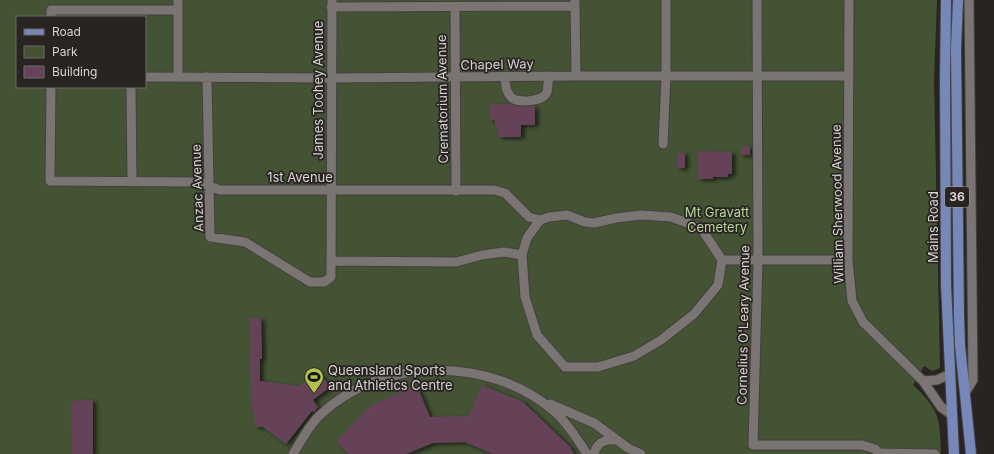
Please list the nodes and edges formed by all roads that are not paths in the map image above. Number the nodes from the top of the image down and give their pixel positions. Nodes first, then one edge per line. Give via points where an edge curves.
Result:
1 (178, 0) edge
2 (666, 0) edge
3 (757, 0) edge
4 (849, 0) edge
5 (946, 0) edge
6 (958, 0) edge
7 (969, 0) edge
8 (332, 3) edge
9 (575, 3) edge
10 (454, 7) junction
11 (178, 10) junction
12 (51, 16) edge
13 (146, 76) edge
14 (549, 76) junction
15 (576, 76) junction
16 (666, 76) junction
17 (757, 76) junction
18 (849, 76) junction
19 (178, 77) junction
20 (207, 77) junction
21 (504, 77) junction
22 (331, 78) junction
23 (455, 78) junction
24 (51, 88) edge
25 (131, 88) edge
26 (663, 144) dead end
27 (132, 182) junction
28 (208, 185) junction
29 (331, 191) junction
30 (456, 191) junction
31 (540, 220) junction
32 (522, 255) junction
33 (722, 260) junction
34 (758, 260) junction
35 (848, 260) junction
36 (331, 261) junction
37 (331, 277) joint
38 (950, 374) junction
39 (923, 380) junction
40 (965, 394) junction
41 (533, 397) junction
42 (952, 415) junction
43 (617, 440) junction
44 (293, 454) edge
45 (587, 454) edge
46 (594, 454) edge
47 (641, 454) edge
48 (935, 454) edge
49 (954, 454) edge
50 (971, 454) edge

1 - 11 street
2 - 16 street
3 - 17 street, Cornelius O'Leary Avenue
4 - 18 street, William Sherwood Avenue
5 - 38 main road, Mains Road / 36 via 946,285
6 - 40 main road, Mains Road / 36 via 958,296
7 - 40 street, Mains Road via 972,380
8 - 10 street
8 - 22 street, James Toohey Avenue
9 - 10 street
9 - 15 street
10 - 23 street, Crematorium Avenue
11 - 12 street via 51,10
11 - 19 street
13 - 19 street, Chapel Way
14 - 15 street, Chapel Way
14 - 21 street, Chapel Way
14 - 21 street via 546,93 537,100 515,100 508,93
15 - 16 street, Chapel Way
16 - 17 street, Chapel Way
16 - 26 street
17 - 18 street, Chapel Way
17 - 34 street, Cornelius O'Leary Avenue
18 - 35 street, William Sherwood Avenue
19 - 20 street, Chapel Way
20 - 22 street, Chapel Way
20 - 28 street, Anzac Avenue
21 - 23 street, Chapel Way
22 - 23 street, Chapel Way
22 - 29 street, James Toohey Avenue
23 - 30 street, Crematorium Avenue
24 - 27 street, 1st Avenue via 50,181
25 - 27 street
27 - 28 street, 1st Avenue via 198,182
28 - 29 street, 1st Avenue via 220,190
28 - 37 street, Anzac Avenue via 210,237 245,242 310,282 324,282
29 - 30 street, 1st Avenue
29 - 36 street, James Toohey Avenue
30 - 31 street, 1st Avenue via 494,190 505,193 529,217
31 - 32 street via 527,238
31 - 33 street via 567,215 594,223 641,215 671,217 701,228
32 - 33 street via 525,297 537,335 565,367 598,367 634,356 660,340 694,314 718,285
32 - 36 street via 504,252 456,262
33 - 34 street
34 - 35 street
34 - 48 street, Cornelius O'Leary Avenue via 753,445 862,445 879,453
35 - 39 street, William Sherwood Avenue via 852,301 863,322
36 - 37 street, James Toohey Avenue
38 - 39 street via 938,380
38 - 42 main road, Mains Road / 36
39 - 42 street, William Sherwood Avenue via 941,407
40 - 50 main road, Mains Road / 36
41 - 43 street via 594,423
41 - 44 street via 512,385 460,372 413,371 392,375 351,392 332,405 304,434
41 - 45 street via 556,413
42 - 49 main road, Mains Road / 36
43 - 46 street via 601,442
43 - 47 street

